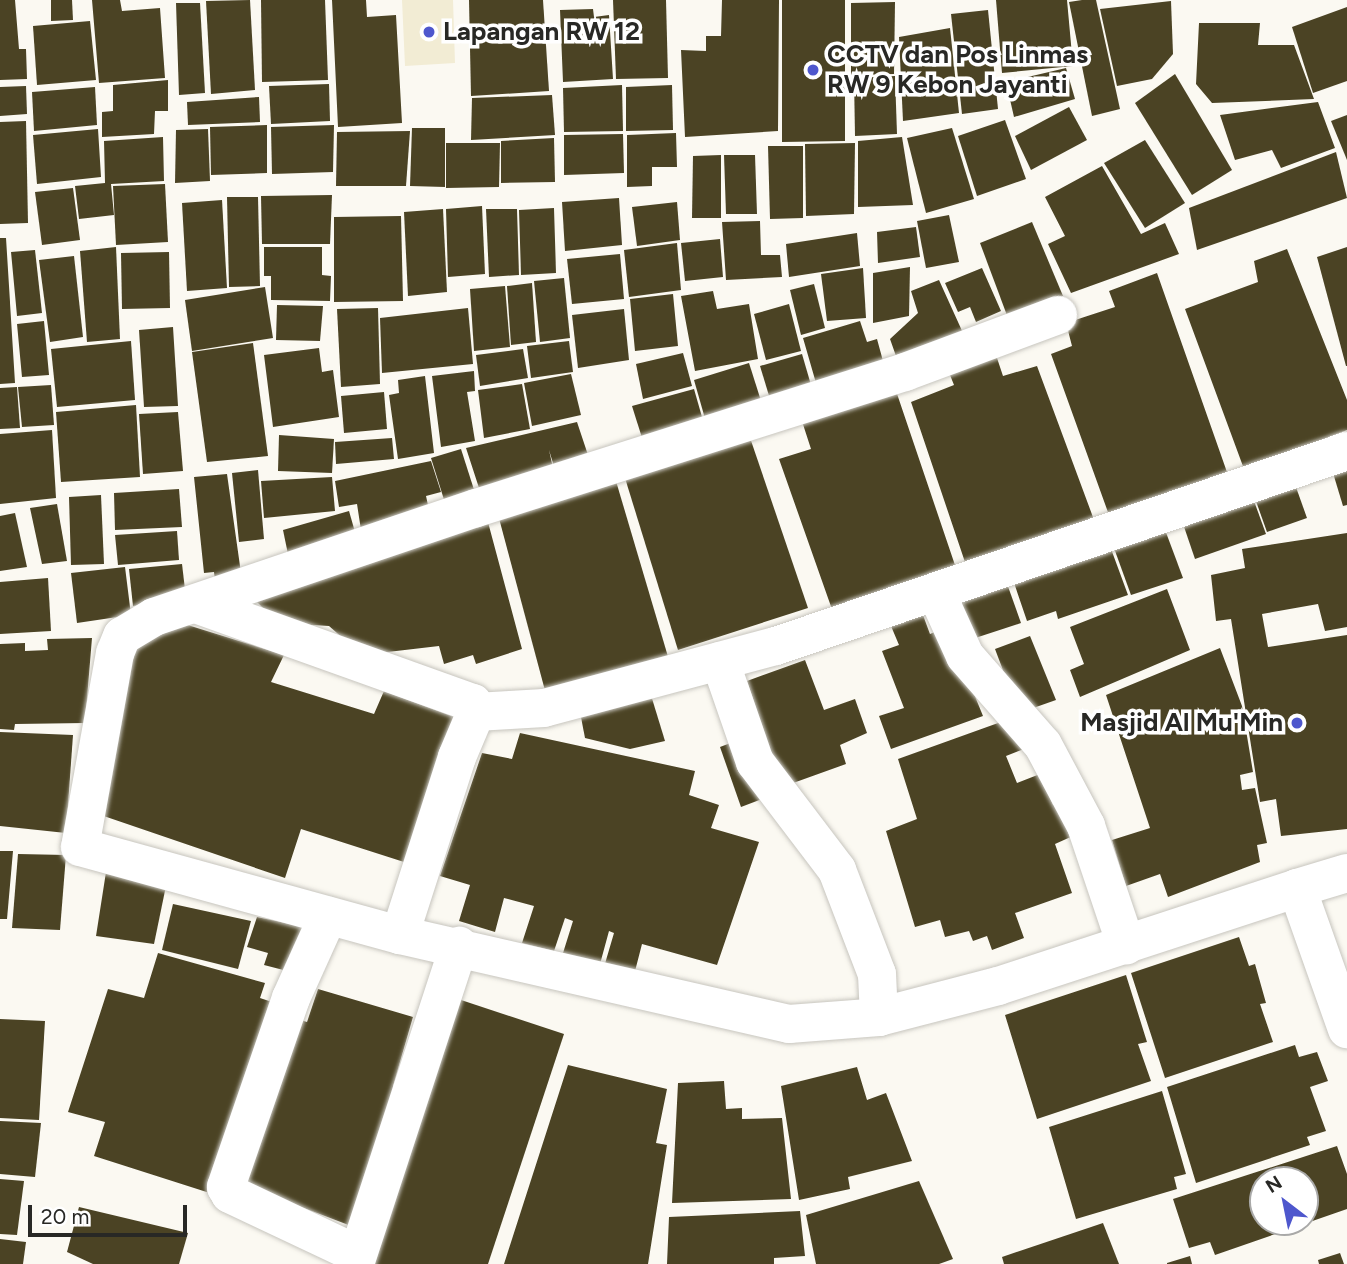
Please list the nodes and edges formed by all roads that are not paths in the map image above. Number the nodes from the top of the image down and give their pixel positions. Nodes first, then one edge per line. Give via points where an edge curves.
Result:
1 (1058, 315) dead end
2 (1347, 451) edge
3 (936, 592) junction
4 (196, 604) junction
5 (720, 661) junction
6 (476, 712) junction
7 (1347, 873) edge
8 (1297, 888) junction
9 (328, 916) junction
10 (400, 935) junction
11 (1126, 945) junction
12 (459, 946) junction
13 (879, 1017) junction
14 (1347, 1028) edge
15 (356, 1259) edge

1 - 4 street via 893,376 476,508
2 - 3 street
3 - 5 street
3 - 11 street via 965,656 1043,745 1086,826
4 - 6 street via 464,698
4 - 9 street via 154,617 122,636 106,687 80,847
5 - 6 street via 544,708
5 - 13 street via 755,762 837,870 877,974
6 - 10 street
7 - 8 street
8 - 11 street
8 - 14 street
9 - 10 street
9 - 15 street via 291,998 226,1187 230,1194
10 - 12 street
11 - 13 street via 998,986
12 - 13 street via 789,1024
12 - 15 street

